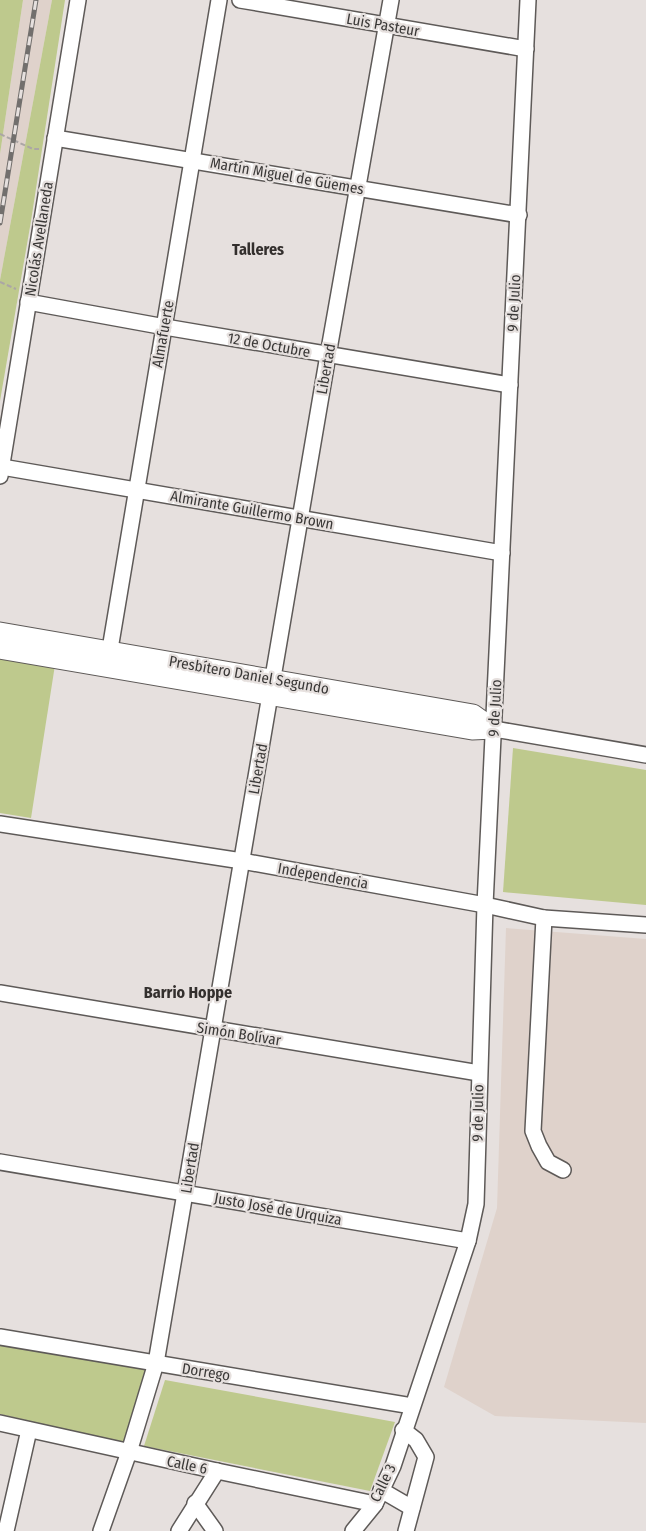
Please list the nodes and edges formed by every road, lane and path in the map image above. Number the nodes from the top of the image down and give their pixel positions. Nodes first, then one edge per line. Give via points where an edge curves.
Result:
1 (78, 0) edge
2 (219, 0) edge
3 (240, 0) edge
4 (391, 0) edge
5 (528, 0) edge
6 (387, 25) junction
7 (526, 49) junction
8 (0, 134) edge
9 (54, 143) junction
10 (191, 160) junction
11 (359, 188) junction
12 (519, 216) junction
13 (0, 282) edge
14 (29, 298) junction
15 (165, 327) junction
16 (328, 355) junction
17 (510, 385) junction
18 (1, 472) edge
19 (135, 490) junction
20 (301, 519) junction
21 (502, 553) junction
22 (0, 632) edge
23 (0, 649) edge
24 (108, 659) junction
25 (271, 688) junction
26 (494, 729) junction
27 (646, 755) edge
28 (0, 824) edge
29 (242, 861) junction
30 (485, 905) junction
31 (544, 918) junction
32 (646, 925) edge
33 (0, 993) edge
34 (212, 1030) junction
35 (479, 1073) junction
36 (0, 1162) edge
37 (564, 1170) dead end
38 (186, 1193) junction
39 (468, 1241) junction
40 (0, 1336) edge
41 (156, 1363) junction
42 (412, 1406) junction
43 (0, 1423) edge
44 (29, 1430) junction
45 (404, 1430) junction
46 (129, 1452) junction
47 (217, 1471) junction
48 (378, 1497) junction
49 (195, 1503) junction
50 (412, 1508) junction
51 (6, 1531) edge
52 (101, 1531) edge
53 (179, 1531) edge
54 (215, 1531) edge
55 (353, 1531) edge
56 (406, 1531) edge

1 - 9 street, Nicolás Avellaneda
2 - 10 street, Almafuerte
3 - 6 street, Luis Pasteur
4 - 6 street, Libertad
5 - 7 street, 9 de Julio
6 - 7 street, Luis Pasteur
6 - 11 street, Libertad
7 - 12 street, 9 de Julio
8 - 9 path via 33,149
9 - 10 street, Martín Miguel de Güemes
9 - 14 street, Nicolás Avellaneda
10 - 11 street, Martín Miguel de Güemes
10 - 15 street, Almafuerte
11 - 12 street, Martín Miguel de Güemes
11 - 16 street, Libertad
12 - 17 street, 9 de Julio
13 - 14 path
14 - 15 street, 12 de Octubre
14 - 18 street, Nicolás Avellaneda
15 - 16 street, 12 de Octubre
15 - 19 street, Almafuerte
16 - 17 street, 12 de Octubre
16 - 20 street, Libertad
17 - 21 street, 9 de Julio
18 - 19 street, Almirante Guillermo Brown
19 - 20 street, Almirante Guillermo Brown
19 - 24 street, Almafuerte
20 - 21 street, Almirante Guillermo Brown
20 - 25 street, Libertad
21 - 26 street, 9 de Julio
22 - 24 main road, Presbítero Daniel Segundo
23 - 24 main road, Presbítero Daniel Segundo
24 - 25 main road, Presbítero Daniel Segundo
25 - 26 main road, Presbítero Daniel Segundo via 472,730
25 - 29 street, Libertad
26 - 27 street, Presbítero Daniel Segundo
26 - 30 street, 9 de Julio
28 - 29 street, Independencia
29 - 30 street, Independencia
29 - 34 street, Libertad
30 - 31 street, Independencia
30 - 35 street, 9 de Julio
31 - 32 street, Independencia
31 - 37 street via 533,1131 548,1162
33 - 34 street, Simón Bolívar
34 - 35 street, Simón Bolívar
34 - 38 street, Libertad
35 - 39 street, 9 de Julio via 476,1204
36 - 38 street, Justo José de Urquiza
38 - 39 street, Justo José de Urquiza
38 - 41 street, Libertad
39 - 42 street, 9 de Julio
40 - 41 street, Dorrego
41 - 42 street, Dorrego
41 - 46 street, Libertad
42 - 45 street, Calle 3
43 - 44 street, Calle 6
44 - 46 street, Calle 6
44 - 51 street
45 - 48 street, Calle 3
45 - 50 street via 416,1440 426,1457
46 - 47 street, Calle 6
46 - 52 street, Libertad
47 - 48 street, Calle 6
47 - 49 street
48 - 50 street, Calle 6
48 - 55 street, Calle 3
49 - 53 street
49 - 54 street
50 - 56 street

